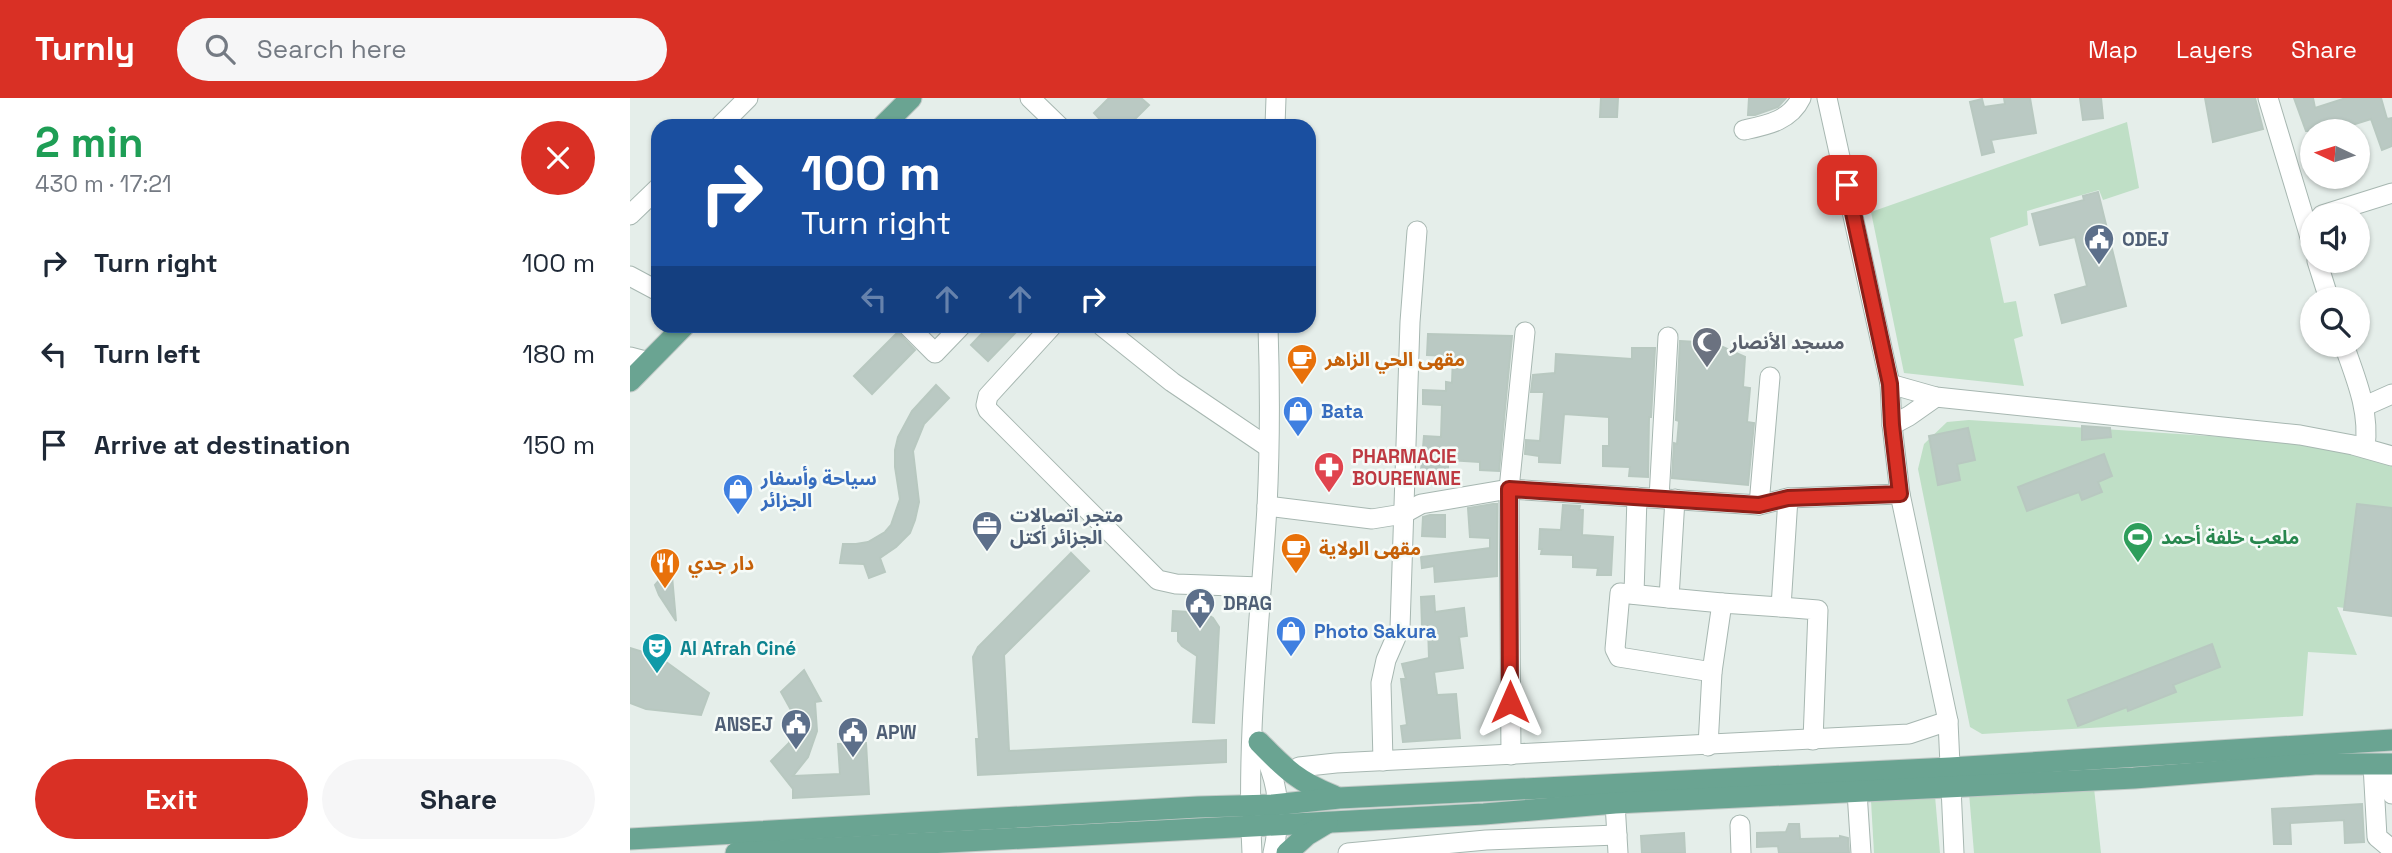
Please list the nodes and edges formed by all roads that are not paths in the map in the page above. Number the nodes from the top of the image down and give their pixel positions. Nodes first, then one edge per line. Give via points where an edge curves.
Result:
1 (748, 98) edge
2 (911, 98) edge
3 (1276, 98) edge
4 (1801, 98) edge
5 (1827, 98) edge
6 (2268, 98) edge
7 (1033, 101) edge
8 (727, 119) edge
9 (890, 119) edge
10 (1048, 119) edge
11 (1275, 119) edge
12 (1744, 130) dead end
13 (2392, 193) edge
14 (651, 195) edge
15 (2307, 203) edge
16 (2360, 203) edge
17 (630, 215) edge
18 (1418, 231) dead end
19 (630, 264) edge
20 (651, 274) edge
21 (630, 276) edge
22 (651, 287) edge
23 (1525, 332) dead end
24 (675, 333) edge
25 (915, 333) edge
26 (954, 333) edge
27 (1046, 333) edge
28 (1111, 333) edge
29 (1268, 333) edge
30 (1668, 337) dead end
31 (2348, 357) edge
32 (639, 360) edge
33 (1770, 377) dead end
34 (630, 381) edge
35 (1890, 384) junction
36 (2392, 394) edge
37 (1936, 397) junction
38 (2365, 406) junction
39 (1892, 425) junction
40 (1268, 447) junction
41 (2365, 448) junction
42 (2392, 456) edge
43 (1509, 489) junction
44 (1900, 494) junction
45 (1637, 497) junction
46 (1788, 498) junction
47 (1667, 499) junction
48 (1759, 505) junction
49 (1267, 506) junction
50 (1403, 514) junction
51 (1261, 587) junction
52 (1634, 594) junction
53 (1669, 598) junction
54 (1722, 603) junction
55 (1781, 607) junction
56 (1712, 672) junction
57 (1948, 721) junction
58 (1255, 734) junction
59 (1814, 740) junction
60 (2392, 740) edge
61 (1708, 746) junction
62 (1511, 755) junction
63 (1382, 761) junction
64 (2385, 764) edge
65 (1293, 774) junction
66 (1951, 777) junction
67 (1857, 792) junction
68 (2392, 794) edge
69 (1339, 798) junction
70 (1615, 803) junction
71 (1278, 814) junction
72 (1484, 814) junction
73 (1250, 815) junction
74 (1332, 821) junction
75 (1740, 825) dead end
76 (932, 832) junction
77 (630, 839) edge
78 (1617, 844) edge
79 (1017, 845) edge
80 (2390, 846) edge
81 (1486, 847) edge
82 (736, 853) edge
83 (1252, 853) edge
84 (1273, 853) edge
85 (1287, 853) edge
86 (1348, 853) edge
87 (1741, 853) edge
88 (1861, 853) edge
89 (1954, 853) edge

1 - 8 street
2 - 9 main road
3 - 11 street
4 - 12 street via 1779,121
5 - 35 street
6 - 15 street
7 - 10 street
13 - 16 street
14 - 17 street
18 - 50 street
19 - 20 street
21 - 22 street
23 - 43 street
24 - 32 main road
25 - 26 street via 935,353
27 - 51 street via 988,396 988,410 1158,580
28 - 40 street via 1172,382
29 - 40 street
30 - 47 street
31 - 38 street
32 - 34 main road
33 - 48 street
35 - 37 street
35 - 39 street
36 - 38 street
37 - 39 street
37 - 41 street via 2300,435
38 - 41 street
39 - 44 street
40 - 49 street
41 - 42 street
43 - 45 street
43 - 50 street via 1421,504
43 - 62 street
44 - 46 street
44 - 57 street
45 - 47 street
45 - 52 street
46 - 48 street
46 - 55 street
47 - 48 street
47 - 53 street
49 - 50 street via 1373,519
49 - 51 street
50 - 63 street via 1401,628 1381,682
51 - 58 street
52 - 53 street
52 - 56 street via 1619,593 1615,649 1619,657
53 - 54 street
54 - 55 street
54 - 56 street
55 - 59 street via 1818,610
56 - 61 street
57 - 59 street via 1909,734
57 - 66 street
58 - 65 main road
58 - 71 street via 1273,772
58 - 73 street
59 - 61 street
60 - 66 main road
61 - 62 street
62 - 63 street
63 - 65 street via 1299,767
64 - 66 main road via 2315,764 2134,778
64 - 68 street
64 - 80 street via 2377,837
65 - 69 main road
66 - 67 main road
66 - 69 main road
66 - 89 street
67 - 70 main road
67 - 88 street
69 - 71 main road
70 - 72 main road
70 - 78 street
71 - 73 main road
71 - 74 main road
71 - 84 street
72 - 74 main road
72 - 81 street
73 - 76 main road
73 - 79 main road
73 - 83 street
74 - 85 main road
75 - 87 street
76 - 77 main road
76 - 79 main road
76 - 82 main road
78 - 81 street
81 - 86 street

